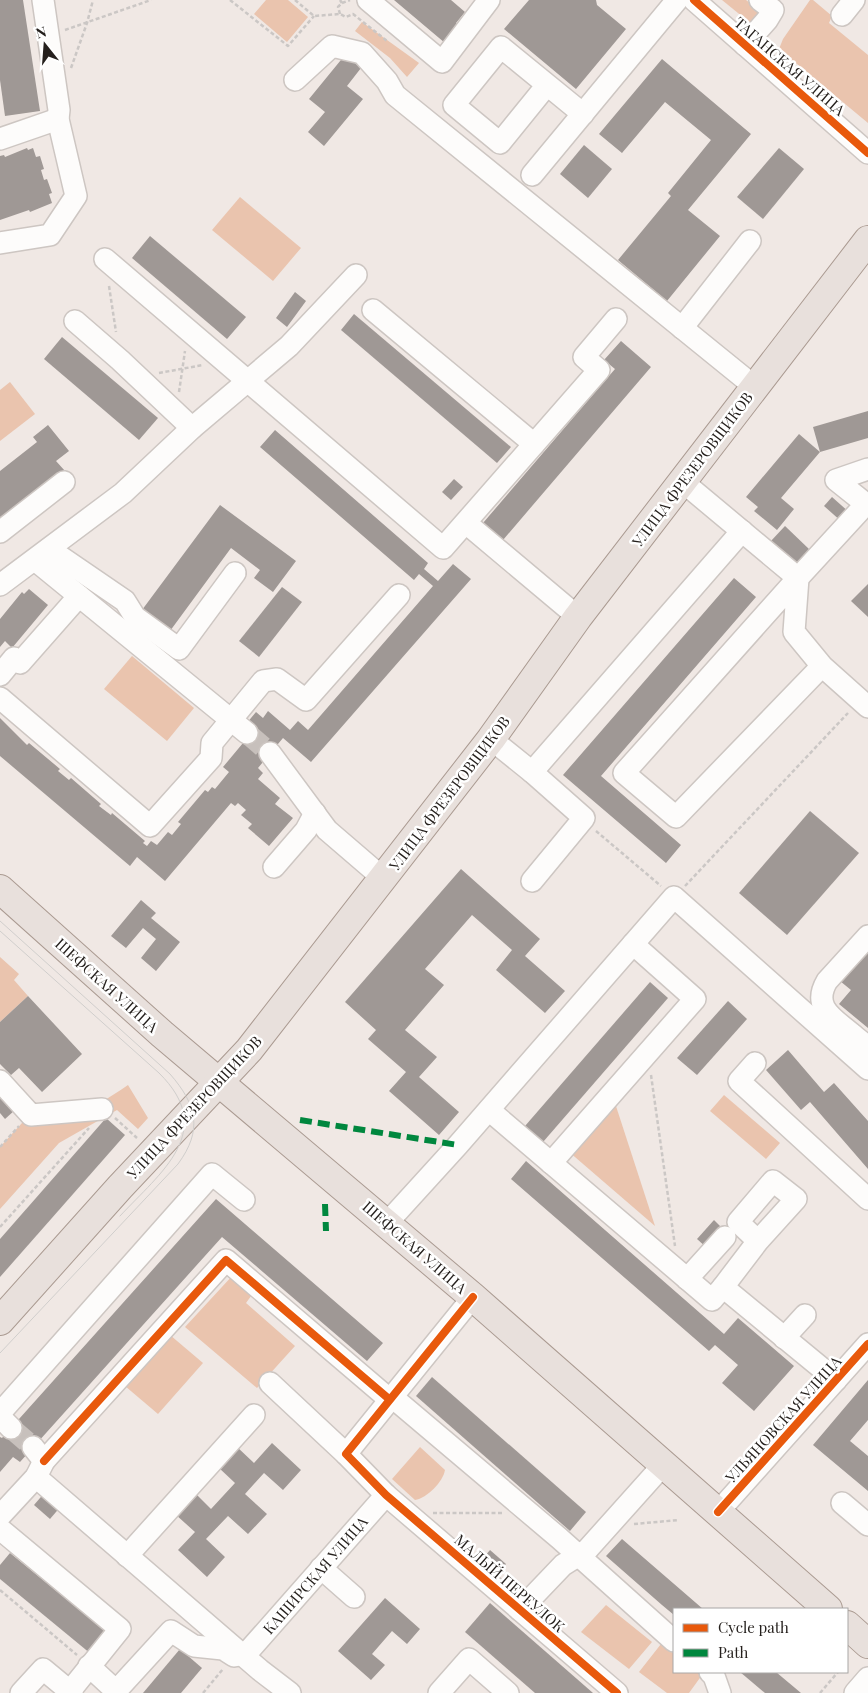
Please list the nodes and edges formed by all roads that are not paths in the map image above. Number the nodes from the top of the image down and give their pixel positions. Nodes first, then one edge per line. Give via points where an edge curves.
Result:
1 (43, 0) edge
2 (368, 0) edge
3 (489, 0) edge
4 (677, 0) edge
5 (694, 0) edge
6 (760, 0) edge
7 (745, 45) junction
8 (295, 80) dead end
9 (547, 85) junction
10 (583, 114) junction
11 (58, 119) junction
12 (0, 139) edge
13 (868, 153) edge
14 (532, 175) dead end
15 (868, 240) edge
16 (750, 241) dead end
17 (0, 243) edge
18 (105, 259) road end
19 (356, 275) dead end
20 (373, 310) dead end
21 (616, 319) dead end
22 (75, 321) dead end
23 (682, 328) junction
24 (247, 381) junction
25 (755, 387) junction
26 (192, 428) junction
27 (534, 444) junction
28 (868, 469) edge
29 (64, 482) dead end
30 (683, 482) junction
31 (466, 523) junction
32 (742, 531) junction
33 (0, 532) edge
34 (42, 554) junction
35 (235, 573) dead end
36 (798, 578) junction
37 (0, 585) edge
38 (399, 595) dead end
39 (79, 596) junction
40 (578, 617) junction
41 (822, 666) junction
42 (0, 675) edge
43 (0, 698) edge
44 (864, 704) edge
45 (239, 727) junction
46 (491, 739) junction
47 (270, 753) tunnel mouth
48 (532, 772) junction
49 (315, 813) junction
50 (274, 867) dead end
51 (384, 878) junction
52 (532, 882) dead end
53 (0, 889) edge
54 (868, 936) edge
55 (633, 944) junction
56 (855, 1043) edge
57 (755, 1063) dead end
58 (868, 1069) edge
59 (219, 1082) junction
60 (1, 1085) edge
61 (489, 1110) junction
62 (102, 1116) road end
63 (551, 1163) junction
64 (868, 1199) edge
65 (244, 1200) dead end
66 (387, 1223) junction
67 (725, 1237) dead end
68 (758, 1241) dead end
69 (681, 1274) junction
70 (722, 1287) junction
71 (473, 1297) junction
72 (805, 1315) dead end
73 (0, 1321) edge
74 (784, 1338) junction
75 (868, 1344) edge
76 (836, 1380) junction
77 (270, 1383) dead end
78 (390, 1398) junction
79 (254, 1415) dead end
80 (4, 1419) edge
81 (346, 1454) junction
82 (38, 1462) junction
83 (664, 1464) junction
84 (386, 1495) junction
85 (842, 1503) dead end
86 (718, 1512) junction
87 (0, 1516) edge
88 (868, 1525) edge
89 (0, 1529) edge
90 (127, 1556) junction
91 (578, 1556) junction
92 (322, 1568) junction
93 (354, 1597) dead end
94 (827, 1608) edge
95 (520, 1610) junction
96 (848, 1627) edge
97 (673, 1639) edge
98 (868, 1644) edge
99 (240, 1655) junction
100 (85, 1662) junction
101 (711, 1673) edge
102 (868, 1678) edge
103 (279, 1689) edge
104 (71, 1692) edge
105 (21, 1693) edge
106 (439, 1693) edge
107 (508, 1693) edge
108 (617, 1693) edge
109 (720, 1693) edge
110 (855, 1693) edge

1 - 11 street
2 - 3 street via 442,62
4 - 10 street
5 - 7 street, ТАГАНСКАЯ УЛИЦА
6 - 7 street via 773,10
7 - 13 street, ТАГАНСКАЯ УЛИЦА
8 - 23 street via 332,46 362,53 395,95
9 - 9 street via 500,143 454,105 501,47
9 - 10 street
10 - 14 street
11 - 12 street
11 - 17 street via 76,196 50,235
15 - 25 main road, УЛИЦА ФРЕЗЕРОВЩИКОВ
16 - 23 street
18 - 24 street
19 - 24 street via 288,346
20 - 27 street
21 - 27 street via 584,357 599,370
22 - 26 street
23 - 25 street
24 - 26 street
24 - 31 street via 443,548
25 - 30 main road, УЛИЦА ФРЕЗЕРОВЩИКОВ
26 - 34 street via 123,493
27 - 31 street
28 - 36 street via 836,480 866,504
29 - 33 street
30 - 32 street
30 - 40 main road, УЛИЦА ФРЕЗЕРОВЩИКОВ
31 - 40 street
32 - 36 street
32 - 48 street
34 - 35 street via 125,601 135,617 179,650
34 - 37 street
34 - 39 street
36 - 41 street via 794,632
36 - 41 street via 624,773 676,817
38 - 45 street via 306,700 277,679 263,681
39 - 42 street via 20,663 14,658
39 - 45 street
40 - 46 main road, УЛИЦА ФРЕЗЕРОВЩИКОВ
41 - 44 street
43 - 45 street via 150,826 211,758 212,744
46 - 48 street
46 - 51 main road, УЛИЦА ФРЕЗЕРОВЩИКОВ
47 - 49 street
48 - 52 street via 584,818
49 - 50 street via 306,830
49 - 51 street via 327,830
51 - 59 main road, УЛИЦА ФРЕЗЕРОВЩИКОВ via 249,1050
53 - 59 main road, ШЕФСКАЯ УЛИЦА
54 - 56 street via 827,981 820,1000
55 - 56 street via 674,897
55 - 61 street
55 - 63 street via 695,999
56 - 58 street
57 - 64 street via 739,1081
59 - 66 main road, ШЕФСКАЯ УЛИЦА
59 - 73 main road, УЛИЦА ФРЕЗЕРОВЩИКОВ
60 - 62 street via 31,1115
61 - 63 street
61 - 66 street
63 - 69 street
65 - 80 street via 212,1174
66 - 71 main road, ШЕФСКАЯ УЛИЦА
67 - 69 street via 700,1251
68 - 70 street
69 - 70 street via 712,1300
70 - 74 street
71 - 78 street
71 - 83 main road, ШЕФСКАЯ УЛИЦА
72 - 74 street
74 - 76 street
75 - 76 street, УЛЬЯНОВСКАЯ УЛИЦА
76 - 86 street, УЛЬЯНОВСКАЯ УЛИЦА
77 - 81 street, МАЛЫЙ ПЕРЕУЛОК
78 - 81 street
78 - 82 street via 226,1260
78 - 91 street
79 - 90 street
81 - 84 street, МАЛЫЙ ПЕРЕУЛОК
82 - 87 street
82 - 90 street
83 - 86 main road, ШЕФСКАЯ УЛИЦА
83 - 91 street via 588,1550
84 - 92 street, КАШИРСКАЯ УЛИЦА
84 - 95 street, МАЛЫЙ ПЕРЕУЛОК
85 - 88 street
86 - 94 main road, ШЕФСКАЯ УЛИЦА
89 - 100 street via 120,1629
90 - 99 street
91 - 95 street via 563,1565
91 - 97 street
92 - 93 street
92 - 99 street, КАШИРСКАЯ УЛИЦА
95 - 108 street, МАЛЫЙ ПЕРЕУЛОК
96 - 98 main road
99 - 100 street via 223,1649 194,1646 172,1631 116,1691
99 - 103 street
100 - 104 street
101 - 109 street
102 - 110 street
104 - 105 street via 43,1669
106 - 107 street via 469,1659

